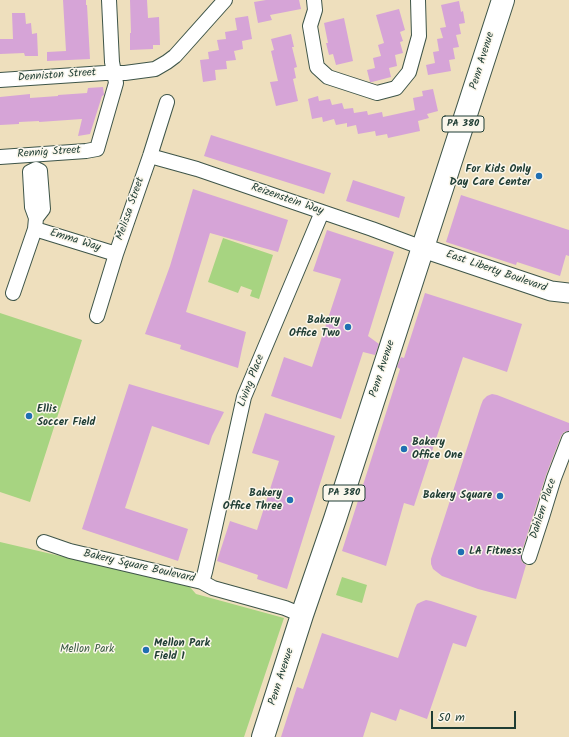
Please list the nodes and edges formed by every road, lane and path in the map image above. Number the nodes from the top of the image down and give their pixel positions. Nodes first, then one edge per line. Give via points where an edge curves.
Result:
1 (109, 0) edge
2 (225, 0) edge
3 (314, 0) edge
4 (418, 0) edge
5 (502, 0) edge
6 (114, 73) junction
7 (0, 80) edge
8 (167, 102) dead end
9 (150, 156) junction
10 (0, 157) edge
11 (322, 212) junction
12 (423, 248) junction
13 (116, 254) junction
14 (14, 293) dead end
15 (569, 293) edge
16 (97, 316) dead end
17 (569, 439) edge
18 (44, 542) dead end
19 (529, 557) dead end
20 (202, 582) junction
21 (302, 615) junction
22 (263, 737) edge

1 - 6 street
2 - 6 street, Denniston Street via 167,62 155,69
3 - 4 street via 315,10 310,26 318,67 328,77 377,93 396,88 410,72 419,36
5 - 12 main road, Penn Avenue / PA 380
6 - 7 street, Denniston Street
6 - 10 street, Rennig Street via 116,83 97,149
8 - 9 street, Melissa Street
9 - 11 street, Reizenstein Way via 198,169
9 - 13 street, Melissa Street
11 - 12 street, Reizenstein Way
11 - 20 street, Living Place via 244,397
12 - 15 main road, East Liberty Boulevard via 551,291
12 - 21 main road, Penn Avenue / PA 380
13 - 14 street, Emma Way via 36,224
13 - 16 street, Melissa Street
17 - 19 street, Dahlem Place
18 - 20 street, Bakery Square Boulevard via 70,551
20 - 21 street, Bakery Square Boulevard via 213,588
21 - 22 main road, Penn Avenue / PA 380

